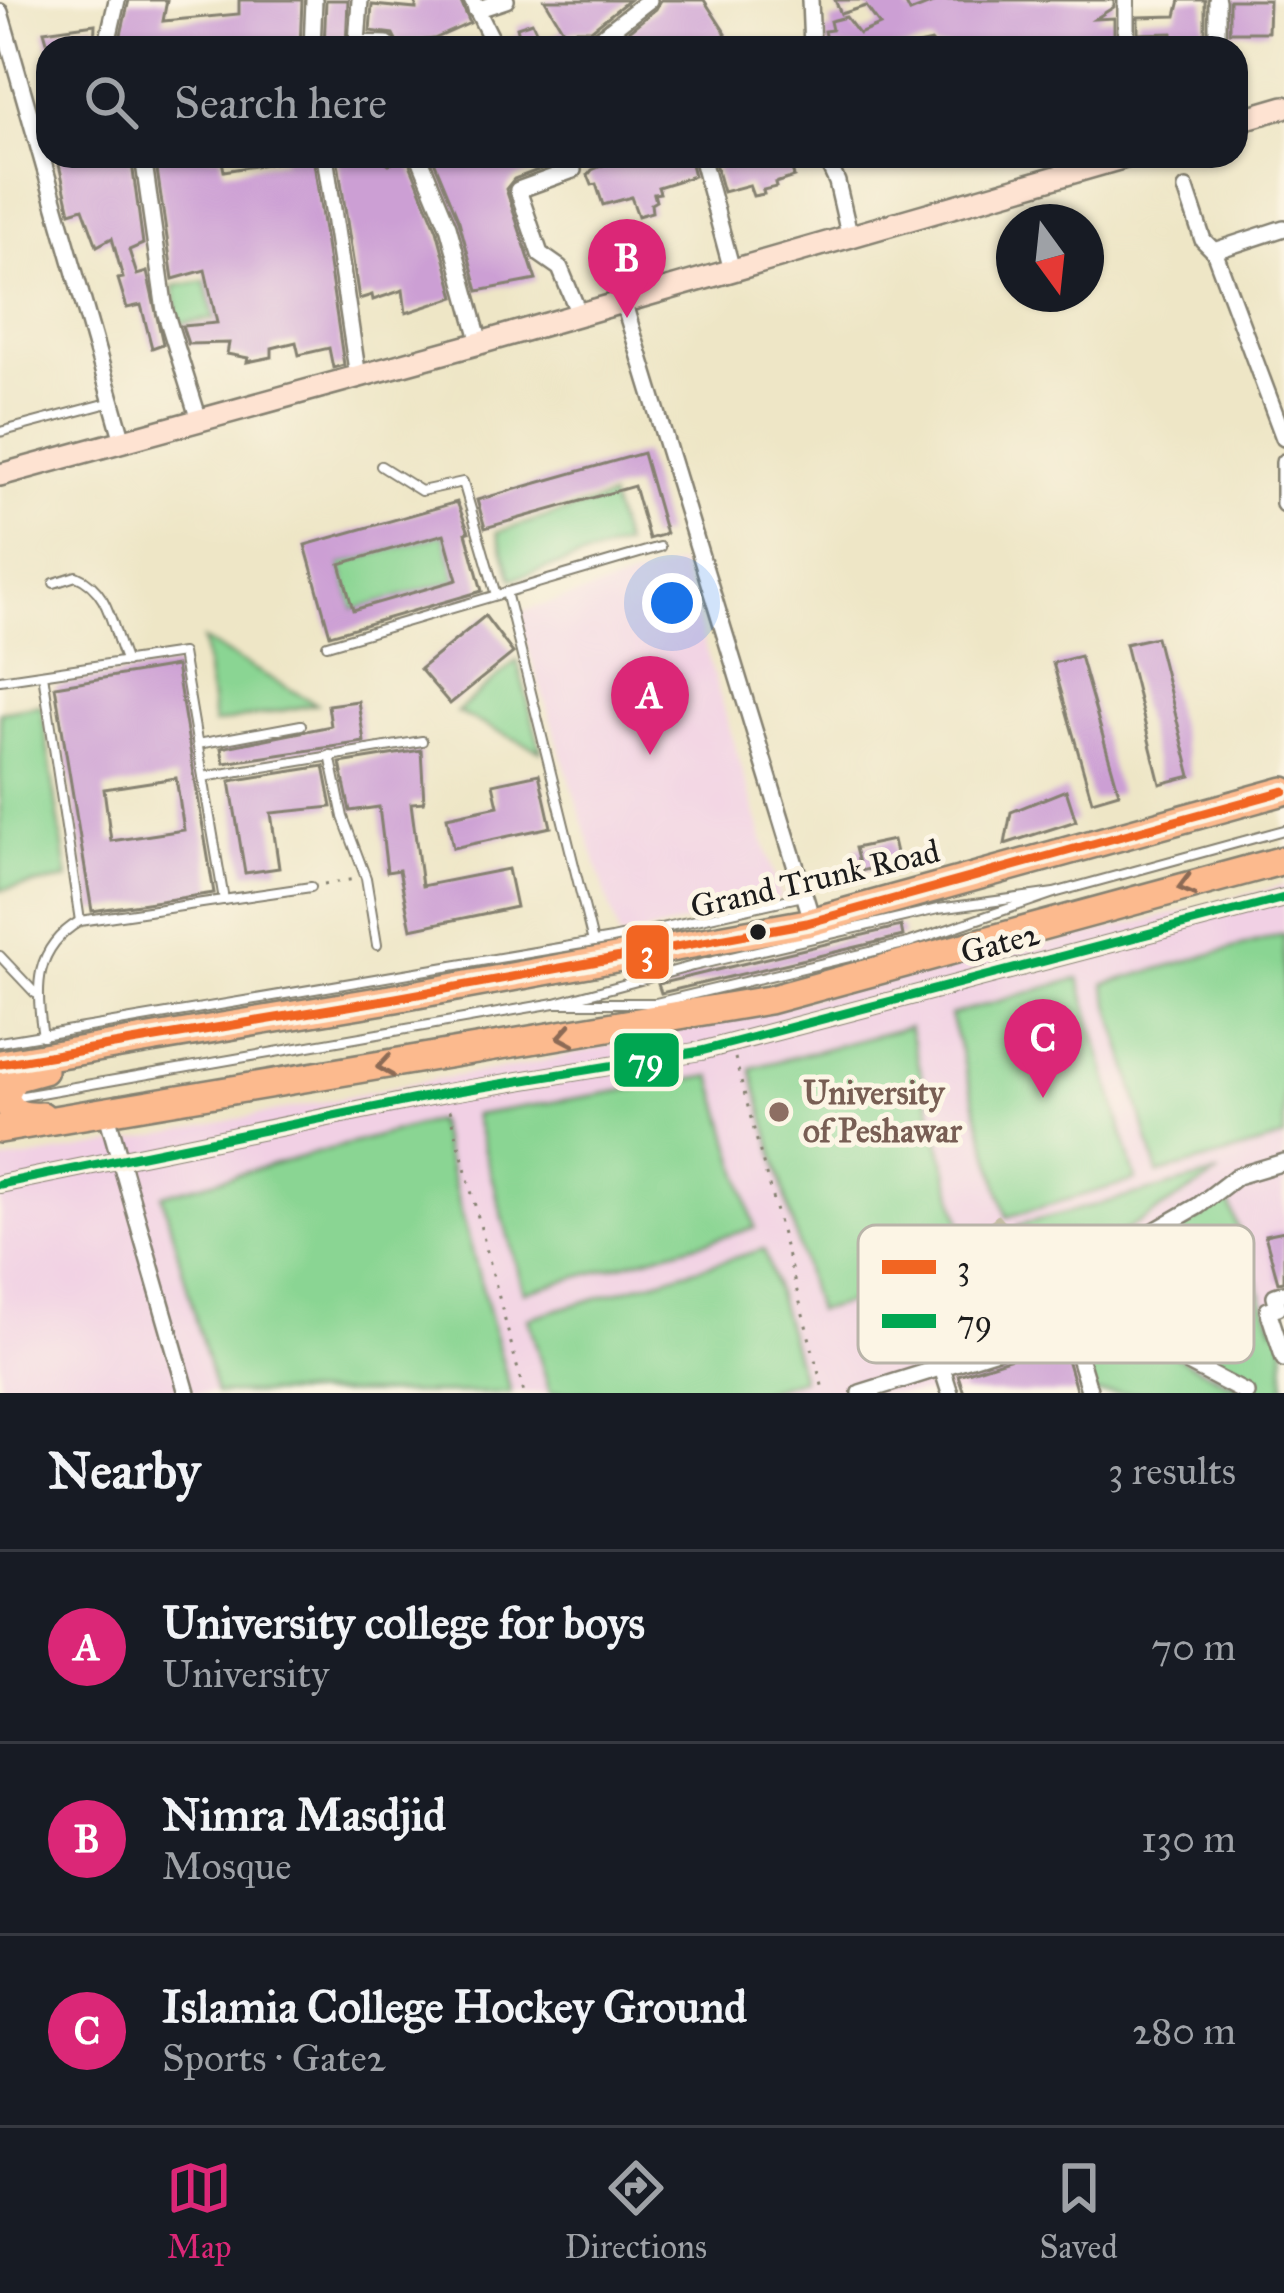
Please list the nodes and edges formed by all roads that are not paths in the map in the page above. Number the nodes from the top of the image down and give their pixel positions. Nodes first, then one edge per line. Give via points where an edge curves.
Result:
1 (116, 0) edge
2 (314, 0) edge
3 (360, 0) edge
4 (506, 0) edge
5 (650, 0) edge
6 (809, 0) edge
7 (1126, 0) edge
8 (1217, 0) edge
9 (474, 5) edge
10 (0, 12) edge
11 (108, 36) edge
12 (312, 36) edge
13 (357, 36) edge
14 (490, 36) edge
15 (603, 36) edge
16 (811, 36) edge
17 (1126, 36) edge
18 (1216, 36) edge
19 (1284, 106) edge
20 (1248, 117) edge
21 (36, 137) edge
22 (45, 168) edge
23 (145, 168) edge
24 (327, 168) edge
25 (424, 168) edge
26 (572, 168) edge
27 (704, 168) edge
28 (834, 168) edge
29 (1088, 168) edge
30 (1186, 189) dead end
31 (1284, 228) edge
32 (850, 238) junction
33 (1214, 251) junction
34 (732, 270) junction
35 (623, 301) junction
36 (579, 314) junction
37 (480, 343) junction
38 (358, 377) junction
39 (112, 402) junction
40 (199, 420) junction
41 (0, 432) edge
42 (1284, 439) edge
43 (123, 441) junction
44 (1284, 462) edge
45 (381, 466) dead end
46 (0, 476) edge
47 (1284, 504) edge
48 (660, 547) dead end
49 (54, 583) dead end
50 (501, 594) junction
51 (328, 645) dead end
52 (126, 662) junction
53 (44, 674) junction
54 (0, 680) edge
55 (301, 725) dead end
56 (422, 741) dead end
57 (197, 744) junction
58 (330, 755) junction
59 (203, 777) junction
60 (1284, 788) edge
61 (1284, 830) edge
62 (1284, 860) edge
63 (311, 886) road end
64 (1054, 893) junction
65 (1284, 898) edge
66 (224, 900) junction
67 (815, 907) junction
68 (80, 921) junction
69 (592, 942) junction
70 (377, 946) dead end
71 (0, 956) edge
72 (35, 993) junction
73 (555, 1004) junction
74 (169, 1033) junction
75 (0, 1042) edge
76 (44, 1045) junction
77 (0, 1064) edge
78 (22, 1096) dead end
79 (103, 1111) junction
80 (0, 1129) edge
81 (118, 1159) junction
82 (1284, 1162) edge
83 (0, 1184) edge
84 (1165, 1225) edge
85 (1284, 1293) edge
86 (1284, 1359) edge
87 (958, 1363) edge
88 (1081, 1363) edge
89 (1189, 1363) edge
90 (942, 1368) junction
91 (187, 1393) edge
92 (860, 1393) edge
93 (950, 1393) edge
94 (1090, 1393) edge
95 (1246, 1393) edge

1 - 11 street
2 - 12 street
3 - 13 street
4 - 9 street
5 - 15 street
6 - 16 street
7 - 17 street
8 - 18 street
9 - 14 street
10 - 21 street
19 - 20 street
22 - 39 street
23 - 40 street via 165,311
24 - 38 street
25 - 37 street
26 - 36 street via 518,190 540,254 560,268
27 - 34 street
28 - 32 street
29 - 32 street
30 - 33 street
31 - 33 street
32 - 34 street
33 - 42 street
34 - 35 street
35 - 36 street
35 - 67 street
36 - 37 street
37 - 38 street
38 - 40 street
39 - 41 lane
39 - 43 street
40 - 43 street
43 - 46 street
44 - 47 street
45 - 50 lane via 422,491 463,482
48 - 50 lane
49 - 52 lane via 76,576 93,585
50 - 51 lane
50 - 69 lane
52 - 53 lane
52 - 57 lane via 182,653
53 - 54 lane
53 - 68 lane
55 - 57 lane
56 - 58 lane
57 - 59 lane
58 - 59 lane
58 - 70 lane
59 - 66 lane
60 - 67 highway, Grand Trunk Road via 1059,855
61 - 64 lane
62 -> 79 highway via 769,1000
63 - 66 lane
64 - 73 lane via 938,909
64 - 73 lane via 908,944 656,1003
65 - 81 street, Gate2 via 731,1043
66 - 68 lane
67 - 69 lane
67 - 74 highway, Grand Trunk Road via 703,944
68 - 72 lane via 58,934
69 - 76 lane
71 - 72 lane
72 - 76 lane
73 - 78 lane
74 - 76 highway, Grand Trunk Road
74 - 79 highway via 142,1047 25,1074 7,1087 7,1103 20,1115
75 - 76 lane
76 - 77 highway, Grand Trunk Road
79 - 80 highway
79 - 81 street
81 - 83 street, Gate2
81 - 91 street
82 - 84 street via 1237,1176
85 - 86 street via 1268,1310
87 - 90 street
88 - 94 street
89 - 95 street
90 - 92 street
90 - 93 street

